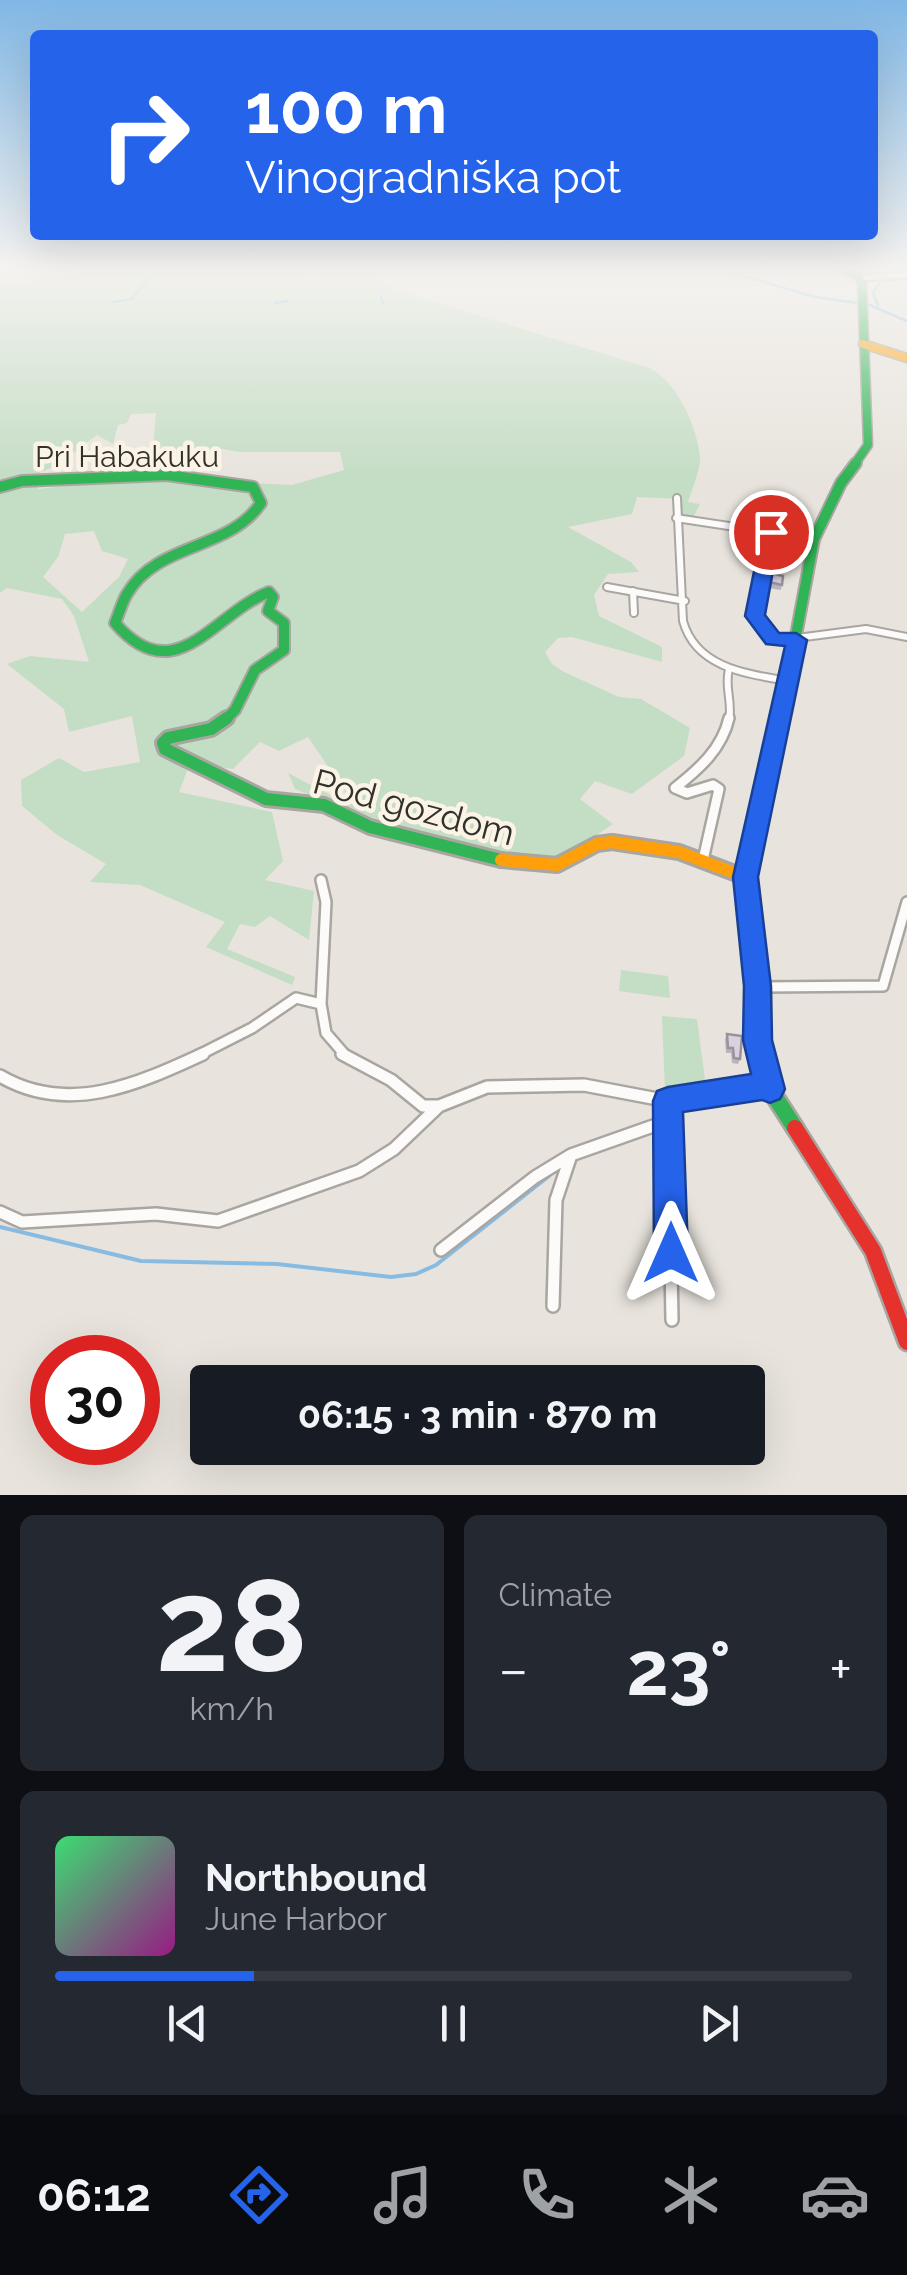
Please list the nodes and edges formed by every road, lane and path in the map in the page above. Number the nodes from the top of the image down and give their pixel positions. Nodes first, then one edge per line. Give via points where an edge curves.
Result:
1 (863, 339) edge
2 (863, 344) junction
3 (907, 358) edge
4 (0, 488) edge
5 (677, 498) dead end
6 (676, 518) junction
7 (771, 532) junction
8 (814, 539) junction
9 (606, 587) dead end
10 (633, 592) junction
11 (685, 601) junction
12 (634, 613) dead end
13 (907, 637) edge
14 (797, 639) junction
15 (729, 669) junction
16 (789, 681) junction
17 (185, 759) joint
18 (703, 860) junction
19 (746, 877) junction
20 (322, 880) dead end
21 (907, 902) edge
22 (903, 935) edge
23 (758, 986) junction
24 (321, 1004) junction
25 (0, 1076) edge
26 (766, 1088) junction
27 (668, 1101) junction
28 (439, 1106) junction
29 (670, 1120) junction
30 (572, 1155) junction
31 (0, 1212) edge
32 (440, 1250) dead end
33 (552, 1306) dead end
34 (672, 1320) dead end
35 (907, 1342) edge

1 - 2 street
2 - 3 street
2 - 8 street via 868,446
4 - 17 street, Pri Habakuku via 22,481 161,474 228,478 253,487 261,503 254,517 224,537 190,544 127,588 116,624 125,639 150,653 174,650 260,594 273,597 268,611 284,623 288,643 282,655 255,670 232,718 218,728 168,738 166,749
5 - 6 street
6 - 7 street
6 - 11 street
7 - 8 street
7 - 14 street via 755,616 773,639
8 - 14 street
9 - 10 street
10 - 11 street
10 - 12 street
11 - 15 street via 684,626 694,645
13 - 14 street via 866,629
14 - 16 street
15 - 16 street
15 - 18 street via 729,726 703,766 675,788 719,789
16 - 19 street
17 - 18 street, Pod gozdom via 266,799 324,805 370,826 517,864 557,865 612,842
18 - 19 street, Pod gozdom
19 - 23 street
20 - 24 street via 329,914
21 - 22 street
22 - 23 street via 883,986
23 - 26 street
24 - 25 street via 296,998 194,1059 92,1094 70,1098
24 - 28 street via 334,1047 423,1106
26 - 27 street
26 - 35 street via 873,1251
27 - 28 street via 553,1084 487,1088
27 - 29 street
28 - 31 street via 359,1171 218,1221 156,1214 22,1222
29 - 30 street
29 - 34 street
30 - 32 street
30 - 33 street via 556,1200

